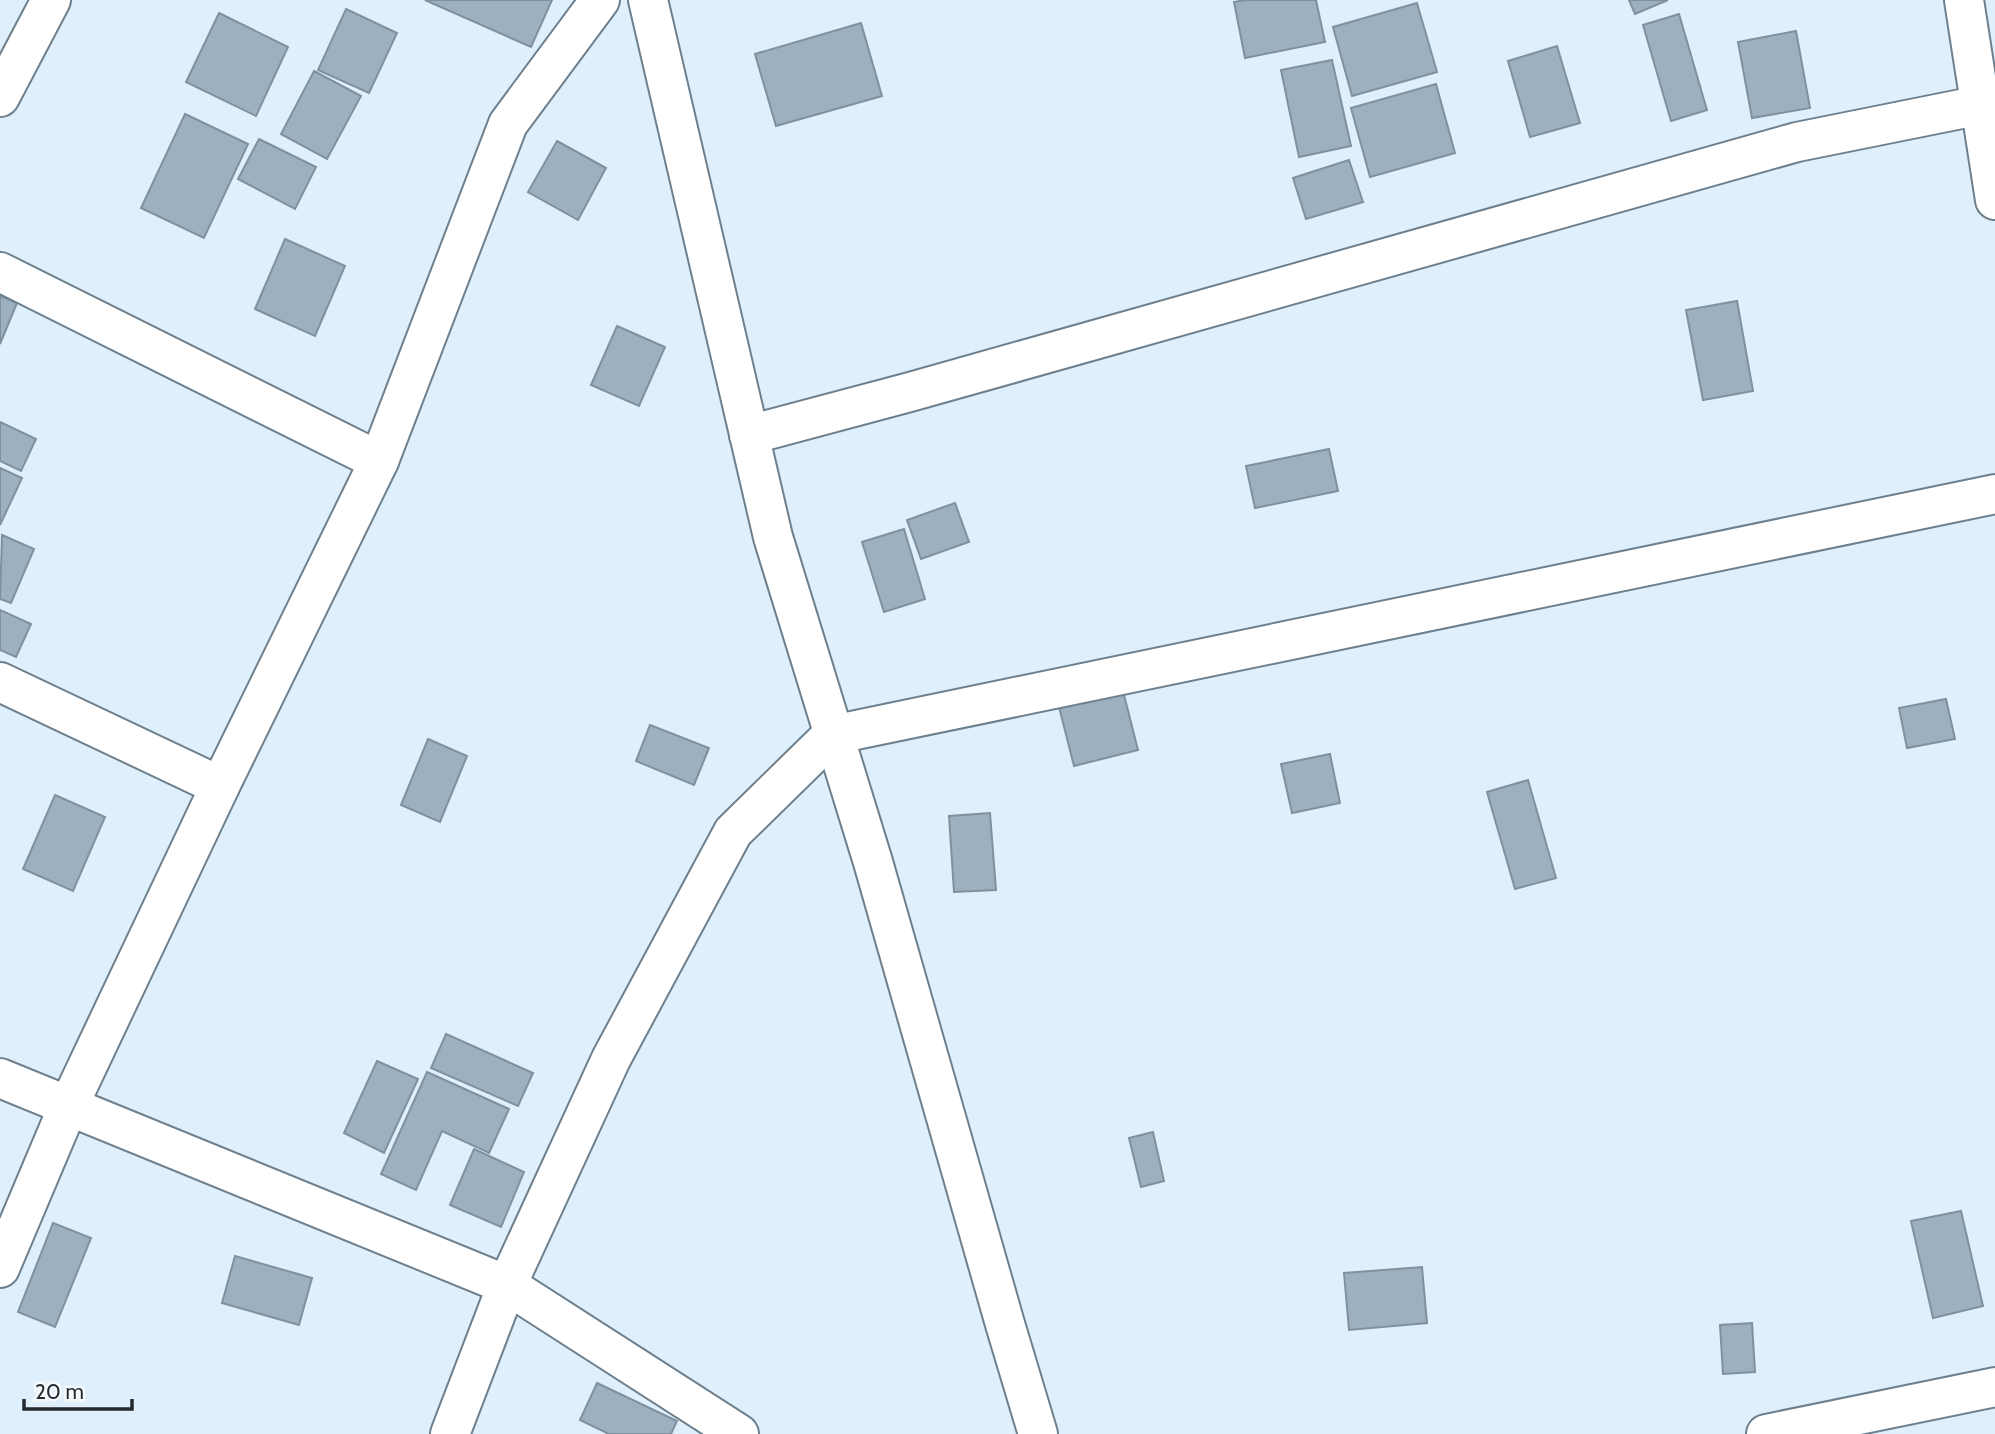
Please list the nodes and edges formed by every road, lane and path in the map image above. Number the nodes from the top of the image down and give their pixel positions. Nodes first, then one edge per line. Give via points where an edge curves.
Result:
1 (51, 0) edge
2 (600, 0) edge
3 (649, 0) edge
4 (1964, 0) edge
5 (0, 97) edge
6 (1981, 105) junction
7 (1995, 200) edge
8 (0, 272) edge
9 (749, 435) junction
10 (379, 461) junction
11 (1995, 494) edge
12 (0, 682) edge
13 (832, 735) junction
14 (219, 786) junction
15 (0, 1078) edge
16 (68, 1107) junction
17 (0, 1268) edge
18 (507, 1285) junction
19 (1995, 1387) edge
20 (450, 1434) edge
21 (739, 1434) edge
22 (1038, 1434) edge
23 (1766, 1434) edge

1 - 5 main road
2 - 10 main road via 508,124
3 - 9 main road
4 - 6 main road
6 - 7 main road
6 - 9 main road via 1797,142
8 - 10 main road
9 - 13 main road via 773,537
10 - 14 main road
11 - 13 main road
12 - 14 main road
13 - 18 main road via 733,832 611,1059
13 - 22 main road
14 - 16 main road
15 - 16 main road
16 - 17 main road
16 - 18 main road
18 - 20 main road
18 - 21 main road
19 - 23 main road

